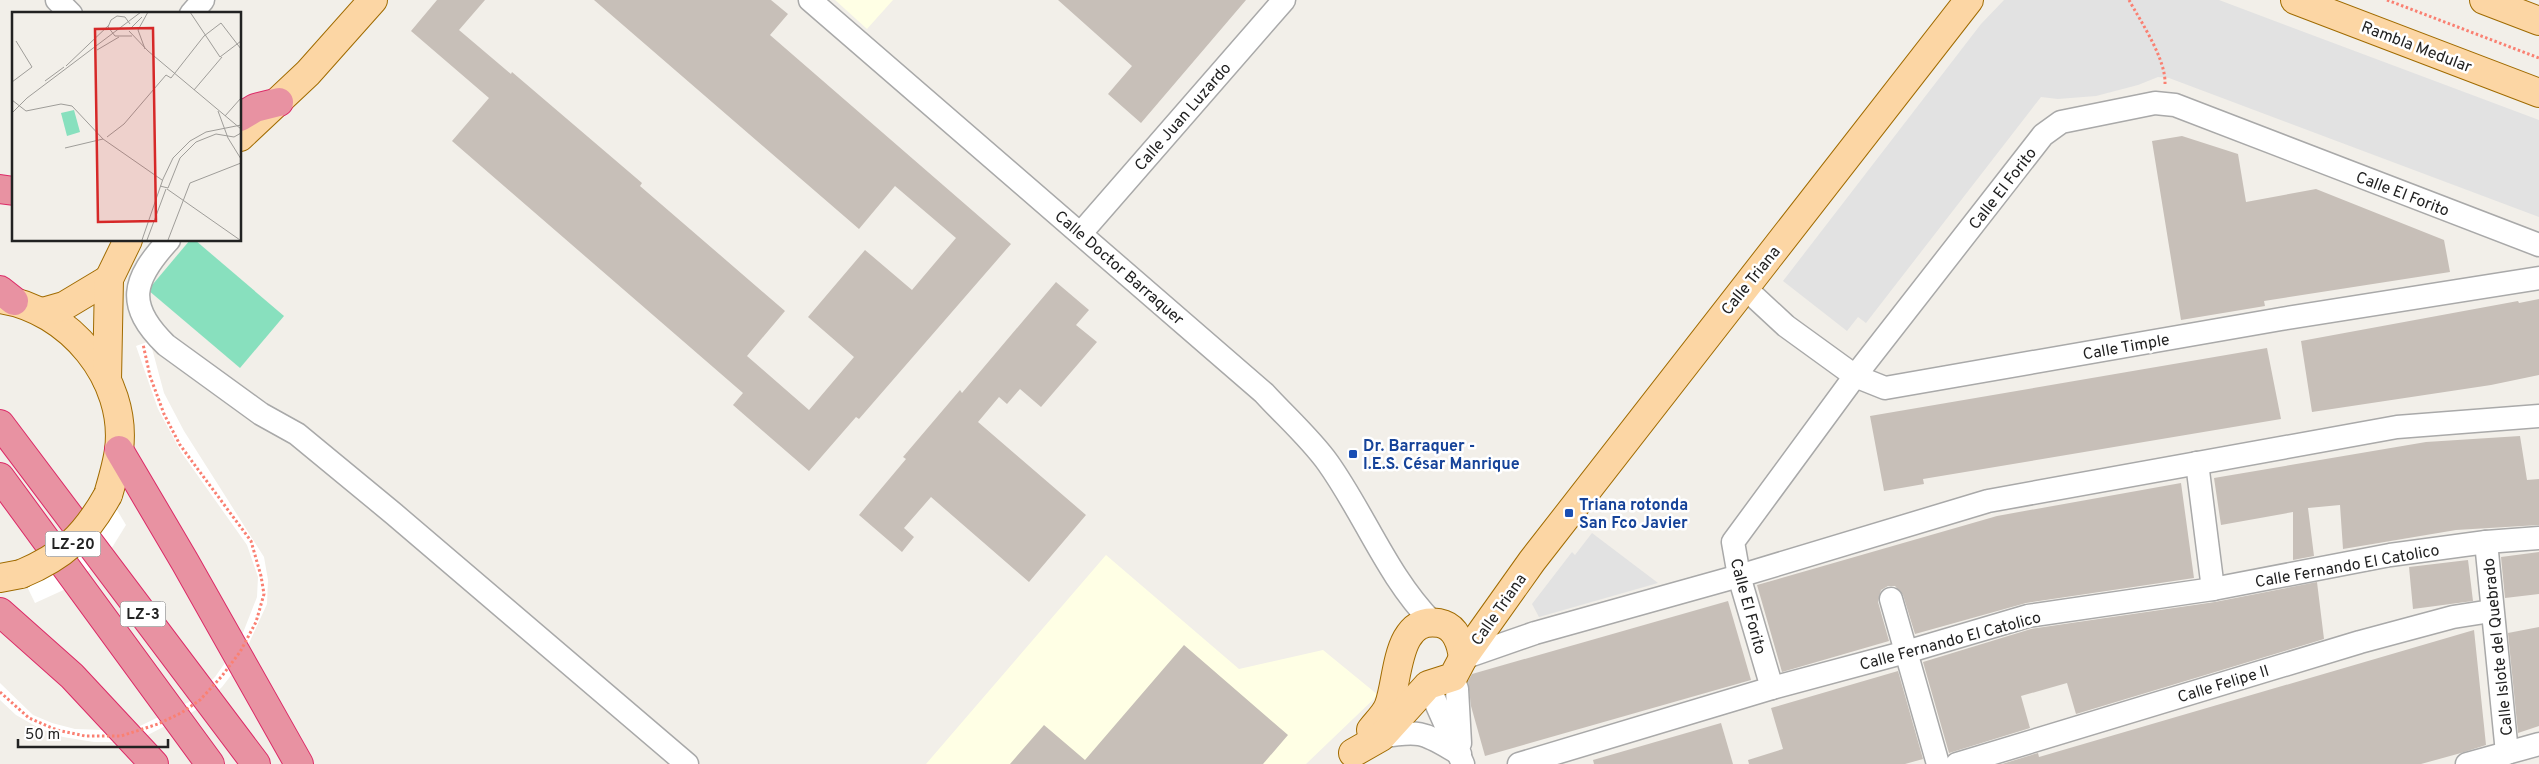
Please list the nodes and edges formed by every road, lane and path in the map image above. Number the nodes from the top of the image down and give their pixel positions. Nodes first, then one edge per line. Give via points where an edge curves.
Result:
1 (56, 0) edge
2 (203, 0) edge
3 (373, 0) edge
4 (810, 0) edge
5 (1284, 0) edge
6 (1969, 0) edge
7 (2130, 0) edge
8 (2295, 0) edge
9 (2387, 0) edge
10 (2484, 0) edge
11 (69, 12) edge
12 (193, 12) edge
13 (2539, 21) edge
14 (2539, 58) edge
15 (2539, 92) edge
16 (279, 102) junction
17 (2165, 104) junction
18 (241, 116) edge
19 (241, 136) edge
20 (1081, 233) junction
21 (128, 241) edge
22 (168, 241) edge
23 (2539, 245) edge
24 (2539, 278) edge
25 (109, 279) junction
26 (1745, 288) junction
27 (5, 297) edge
28 (43, 312) junction
29 (143, 344) dead end
30 (1854, 376) junction
31 (107, 380) junction
32 (2539, 416) edge
33 (0, 424) edge
34 (119, 450) junction
35 (2197, 463) junction
36 (0, 478) edge
37 (2539, 538) edge
38 (2486, 542) junction
39 (1532, 561) junction
40 (1391, 569) junction
41 (10, 576) edge
42 (1739, 576) junction
43 (2213, 589) junction
44 (1891, 599) dead end
45 (2491, 611) junction
46 (0, 612) edge
47 (1438, 623) junction
48 (1402, 651) junction
49 (1906, 652) junction
50 (1458, 667) junction
51 (1428, 685) junction
52 (1772, 688) junction
53 (0, 692) edge
54 (1381, 736) junction
55 (2539, 744) edge
56 (2507, 753) junction
57 (1347, 758) edge
58 (1462, 759) edge
59 (154, 764) edge
60 (210, 764) edge
61 (256, 764) edge
62 (298, 764) edge
63 (687, 764) edge
64 (1519, 764) edge
65 (1938, 764) edge
66 (1957, 764) edge
67 (2467, 764) edge

1 - 11 street
2 - 12 street
3 - 16 main road
4 - 20 street, Calle Doctor Barraquer
5 - 20 street, Calle Juan Luzardo
6 - 26 main road, Calle Triana
7 - 17 path via 2166,78
8 - 15 main road, Rambla Medular
9 - 14 path
10 - 13 main road
16 - 18 highway via 255,108
16 - 19 main road
17 - 23 street, Calle El Forito via 2175,105
17 - 30 street, Calle El Forito via 2155,102 2061,122 2044,135
20 - 40 street, Calle Doctor Barraquer via 1264,393 1328,463
21 - 25 main road
22 - 63 street via 143,274 136,293 153,332 261,414 304,440
24 - 30 street, Calle Timple via 2291,317 1885,388
25 - 28 main road via 64,306
25 - 31 main road
26 - 30 street, Calle Timple via 1786,326
26 - 39 main road, Calle Triana
27 - 28 main road, LZ-20
28 - 31 main road, LZ-20 via 80,340
29 - 53 path, bridge via 150,376 180,445 251,541 264,594 256,622 240,652 200,700 158,724 121,736 85,736 57,730 28,718
30 - 42 street, Calle El Forito via 1733,542
31 - 34 main road, LZ-20 via 115,402
32 - 35 street via 2397,427
33 - 61 highway, LZ-3
34 - 41 main road, LZ-20, bridge via 108,495 93,522 73,544 49,562
34 - 62 highway
35 - 42 street via 1988,500
35 - 43 street
36 - 60 highway, LZ-3
37 - 38 street, Calle Fernando El Catolico
38 - 43 street, Calle Fernando El Catolico via 2390,555
38 - 45 street, Calle Islote del Quebrado
39 - 47 main road, Calle Triana via 1481,612
39 - 50 main road, Calle Triana
40 - 47 street, Calle Doctor Barraquer via 1416,606
40 - 48 street, Calle Doctor Barraquer via 1408,618
42 - 50 street via 1535,633
42 - 52 street, Calle El Forito
43 - 49 street, Calle Fernando El Catolico via 2028,616
44 - 49 street
45 - 56 street, Calle Islote del Quebrado
45 - 66 street, Calle Felipe II via 2453,617 2360,642
46 - 59 highway via 72,676
47 - 48 main road via 1414,628
47 - 50 main road via 1460,638
48 - 51 main road via 1410,676
48 - 57 main road via 1389,707
49 - 52 street, Calle Fernando El Catolico
49 - 65 street
50 - 51 main road
50 - 58 street
51 - 54 main road
51 - 58 street
52 - 64 street, Calle Fernando El Catolico
54 - 57 main road
54 - 58 street via 1411,731 1425,734
55 - 56 street
56 - 67 street

